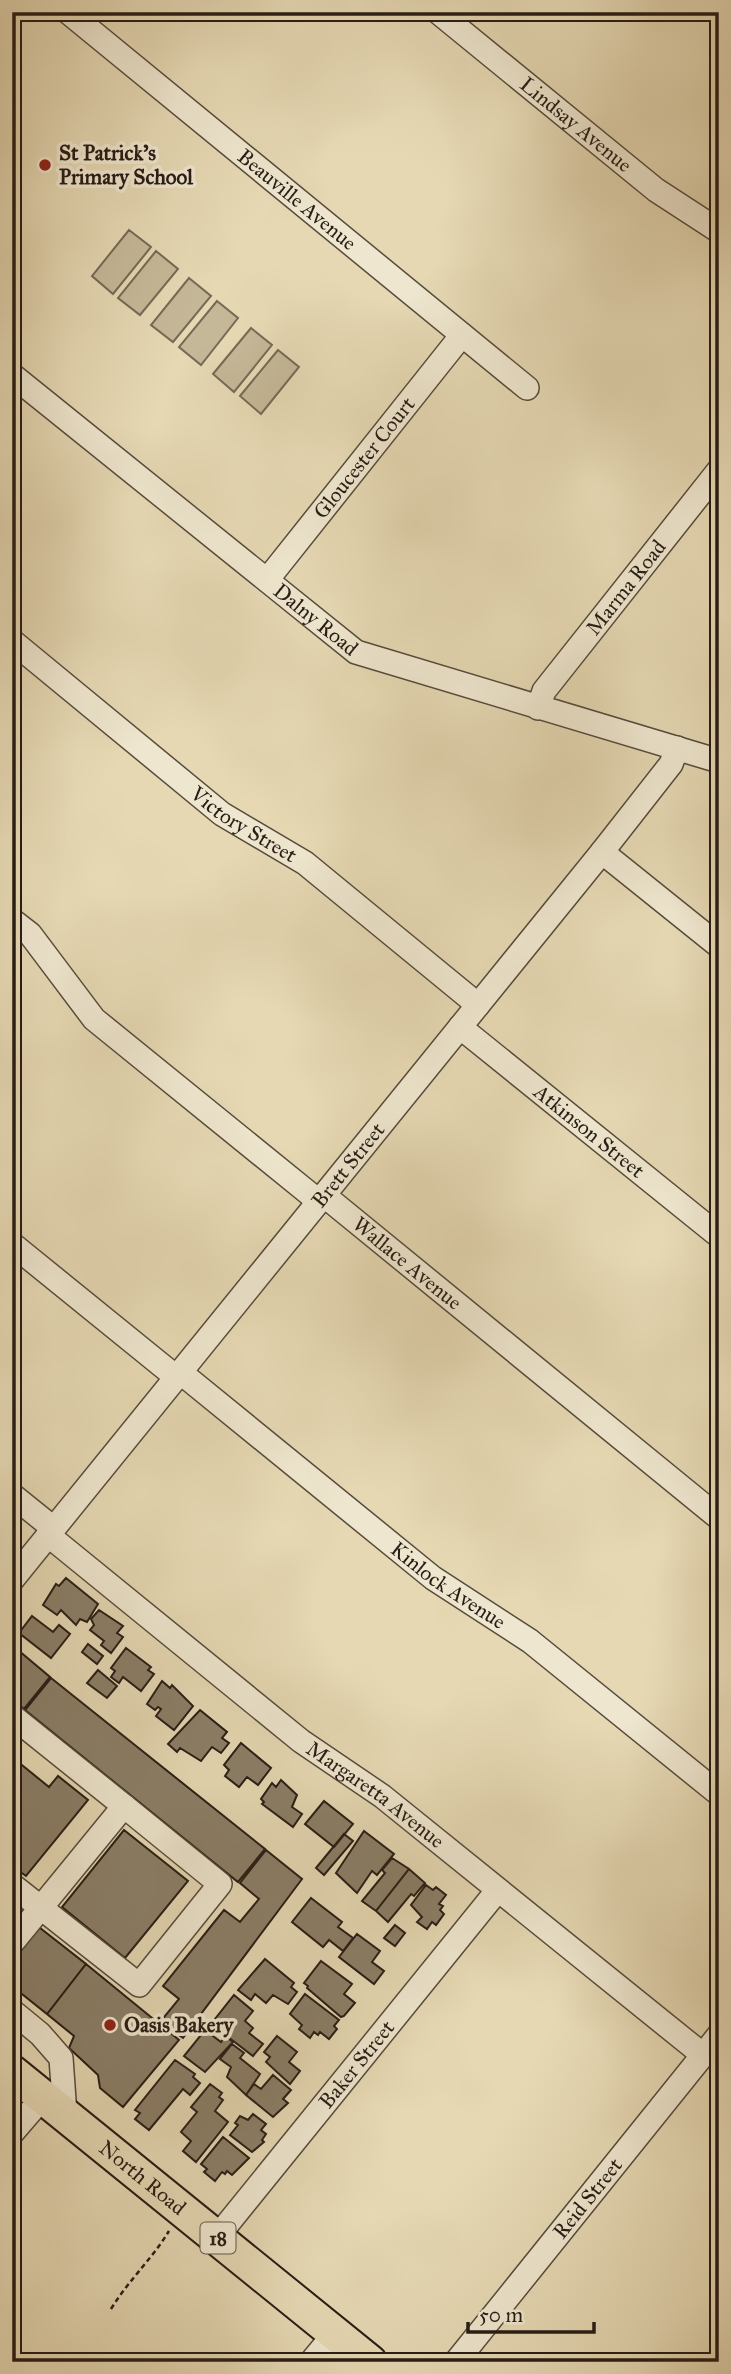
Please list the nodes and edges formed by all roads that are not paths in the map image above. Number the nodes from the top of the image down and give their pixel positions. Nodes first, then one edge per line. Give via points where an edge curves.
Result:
1 (68, 12) edge
2 (438, 12) edge
3 (719, 231) edge
4 (462, 335) junction
5 (12, 375) edge
6 (527, 387) dead end
7 (719, 470) edge
8 (267, 580) junction
9 (12, 641) edge
10 (538, 708) junction
11 (677, 748) junction
12 (719, 761) edge
13 (602, 852) junction
14 (12, 920) edge
15 (719, 946) edge
16 (478, 1005) junction
17 (460, 1027) junction
18 (323, 1199) junction
19 (719, 1236) edge
20 (12, 1244) edge
21 (178, 1374) junction
22 (12, 1495) edge
23 (719, 1518) edge
24 (51, 1532) junction
25 (12, 1580) edge
26 (12, 1716) edge
27 (719, 1794) edge
28 (124, 1806) junction
29 (12, 1885) edge
30 (497, 1891) junction
31 (41, 1909) junction
32 (12, 1943) edge
33 (12, 2011) edge
34 (719, 2035) edge
35 (703, 2055) junction
36 (12, 2072) edge
37 (54, 2106) junction
38 (12, 2133) edge
39 (217, 2237) junction
40 (335, 2333) junction
41 (311, 2362) edge
42 (370, 2362) edge
43 (456, 2362) edge

1 - 4 street, Beauville Avenue
2 - 3 street, Lindsay Avenue via 656,190
4 - 6 street, Beauville Avenue
4 - 8 street, Gloucester Court
5 - 8 street, Dalny Road
7 - 10 street, Marma Road via 544,691
8 - 10 street, Dalny Road via 356,652
9 - 16 street, Victory Street via 222,814 304,863
10 - 11 street, Dalny Road
11 - 12 street, Dalny Road
11 - 13 street, Brett Street via 671,764
13 - 15 street
13 - 16 street, Brett Street
14 - 18 street, Wallace Avenue via 30,934 94,1019 311,1195
16 - 17 street, Brett Street
17 - 18 street, Brett Street
17 - 19 street, Atkinson Street
18 - 21 street, Brett Street
18 - 23 street, Wallace Avenue
20 - 21 street, Kinlock Avenue
21 - 24 street, Brett Street
21 - 27 street, Kinlock Avenue via 433,1578 530,1641
22 - 24 street, Margaretta Avenue
24 - 25 street, Brett Street
24 - 30 street, Margaretta Avenue via 301,1741 382,1796
26 - 28 street
28 - 31 street
28 - 31 street via 220,1884 139,1985
29 - 31 street
30 - 35 street, Margaretta Avenue
30 - 39 street, Baker Street
31 - 32 street
33 - 37 street via 61,2058
34 - 35 street, Reid Street
35 - 43 street, Reid Street
36 - 37 highway, North Road / 18
37 - 38 street
37 - 39 highway, North Road / 18
39 - 40 highway, North Road / 18
40 - 41 street
40 - 42 highway, North Road / 18

